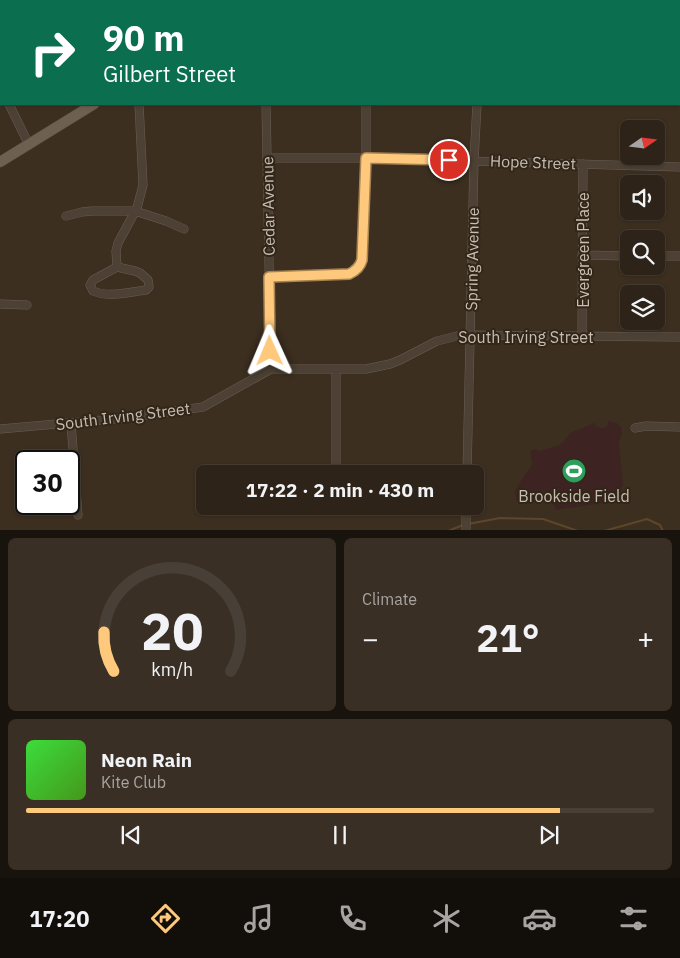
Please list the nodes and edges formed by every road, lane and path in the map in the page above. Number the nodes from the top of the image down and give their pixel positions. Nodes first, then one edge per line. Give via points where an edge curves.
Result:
1 (10, 105) edge
2 (92, 105) edge
3 (139, 105) edge
4 (266, 105) edge
5 (366, 105) edge
6 (477, 105) edge
7 (29, 144) junction
8 (267, 158) junction
9 (366, 158) junction
10 (474, 161) junction
11 (0, 162) edge
12 (584, 164) junction
13 (680, 167) edge
14 (135, 211) junction
15 (66, 216) dead end
16 (184, 230) dead end
17 (582, 255) junction
18 (620, 256) edge
19 (665, 256) edge
20 (680, 256) edge
21 (117, 267) junction
22 (269, 277) junction
23 (0, 304) edge
24 (27, 305) dead end
25 (471, 335) junction
26 (582, 336) junction
27 (680, 337) edge
28 (271, 369) junction
29 (336, 369) junction
30 (71, 423) junction
31 (680, 427) edge
32 (635, 428) dead end
33 (0, 429) edge
34 (73, 450) edge
35 (336, 465) edge
36 (467, 465) edge
37 (466, 515) edge
38 (466, 530) edge

1 - 7 street
2 - 7 main road
3 - 14 street via 143,185
4 - 8 street, Cedar Avenue
5 - 9 street
6 - 10 street, Spring Avenue
7 - 11 main road
8 - 9 street, Hope Street
8 - 22 street, Cedar Avenue
9 - 10 street, Hope Street
9 - 22 street via 362,260 358,268 344,275
10 - 12 street, Hope Street
10 - 25 street, Spring Avenue
12 - 13 street, Hope Street
12 - 17 street, Evergreen Place
14 - 15 street via 92,211
14 - 16 street
14 - 21 street via 118,243
17 - 18 street
17 - 26 street, Evergreen Place
19 - 20 street
21 - 21 street via 140,273 148,280 149,287 113,294 93,291 90,285 93,280
22 - 28 street, Cedar Avenue
23 - 24 street
25 - 26 street, South Irving Street
25 - 29 street, South Irving Street via 437,341 400,360 377,367
25 - 36 street, Spring Avenue
26 - 27 street, South Irving Street
28 - 29 street, South Irving Street
28 - 30 street, South Irving Street via 202,407
29 - 35 street
30 - 33 street, South Irving Street
30 - 34 street
31 - 32 street
37 - 38 street

